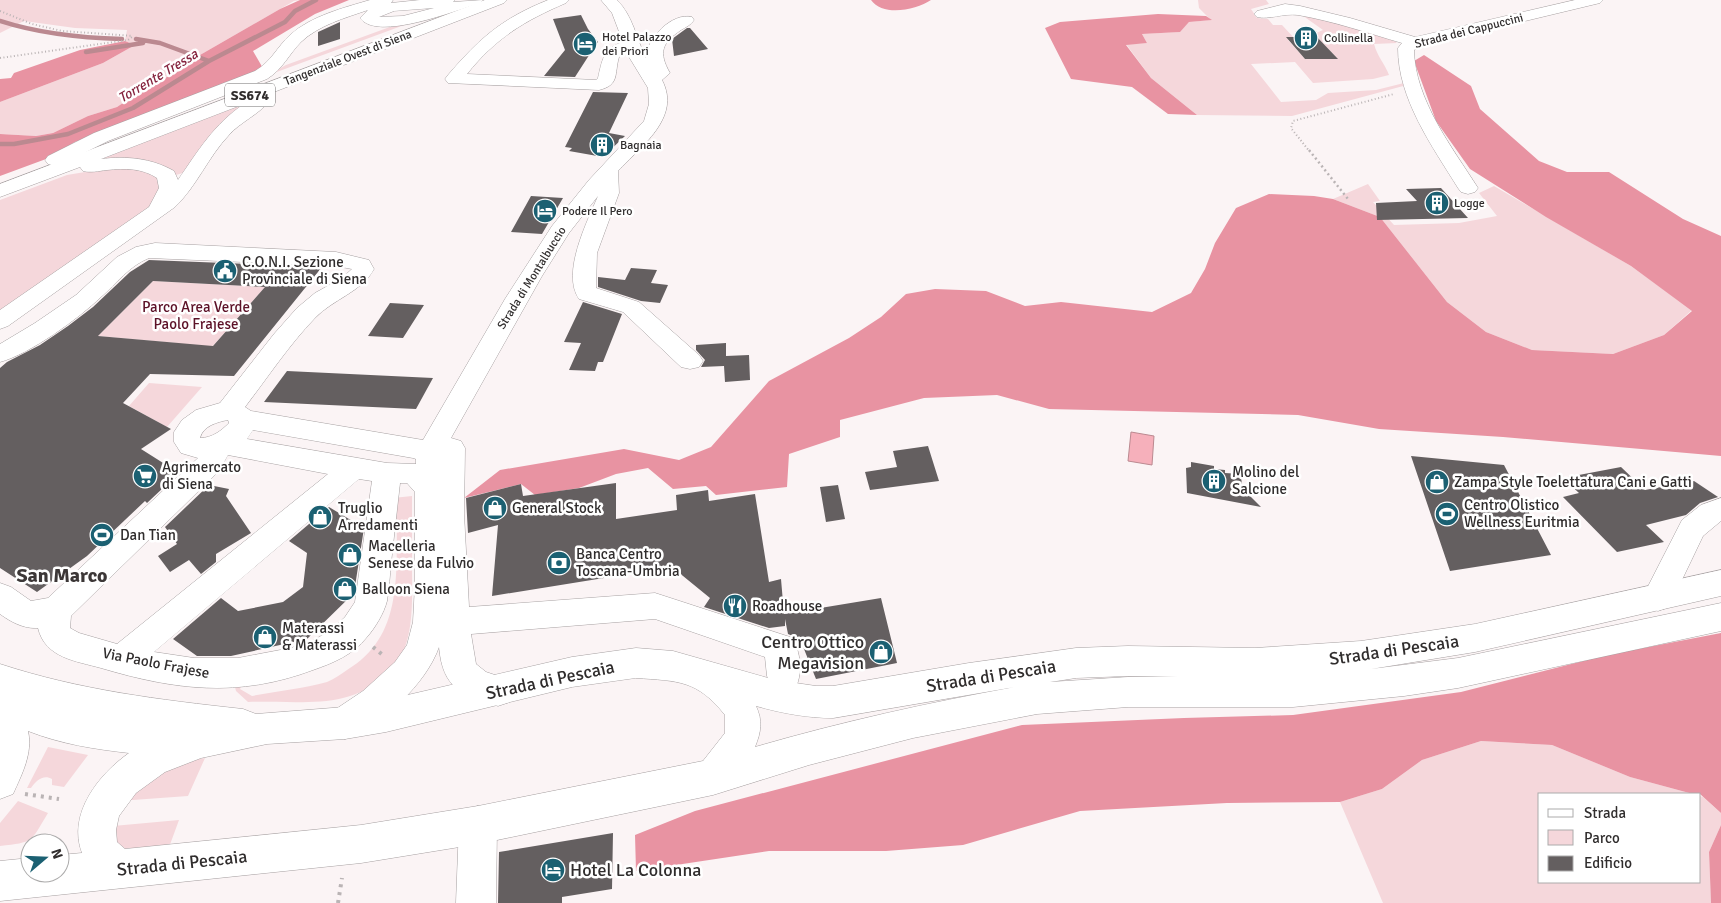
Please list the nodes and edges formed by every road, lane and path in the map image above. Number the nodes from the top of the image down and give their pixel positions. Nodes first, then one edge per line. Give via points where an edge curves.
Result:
1 (447, 0) edge
2 (476, 0) edge
3 (499, 0) edge
4 (561, 0) edge
5 (1595, 0) edge
6 (617, 1) edge
7 (0, 11) edge
8 (372, 14) edge
9 (1262, 14) dead end
10 (686, 20) dead end
11 (1416, 42) junction
12 (313, 44) dead end
13 (631, 44) junction
14 (289, 47) junction
15 (0, 58) edge
16 (338, 62) junction
17 (653, 79) junction
18 (1414, 88) junction
19 (55, 160) junction
20 (609, 170) junction
21 (0, 180) edge
22 (1468, 188) dead end
23 (0, 191) edge
24 (0, 195) edge
25 (1348, 199) dead end
26 (157, 211) junction
27 (0, 321) edge
28 (0, 354) edge
29 (690, 361) dead end
30 (235, 415) junction
31 (441, 432) junction
32 (220, 444) junction
33 (394, 460) junction
34 (354, 468) junction
35 (430, 491) junction
36 (1721, 509) edge
37 (450, 572) junction
38 (1721, 583) edge
39 (0, 596) edge
40 (1658, 598) junction
41 (58, 608) junction
42 (1721, 618) edge
43 (454, 622) junction
44 (367, 641) dead end
45 (121, 660) junction
46 (388, 660) dead end
47 (707, 675) junction
48 (784, 676) dead end
49 (0, 679) edge
50 (498, 691) junction
51 (0, 704) edge
52 (0, 713) edge
53 (344, 723) junction
54 (266, 728) junction
55 (203, 741) junction
56 (713, 777) junction
57 (9, 787) edge
58 (59, 799) dead end
59 (478, 825) junction
60 (126, 869) junction
61 (342, 878) dead end
62 (19, 887) edge
63 (338, 903) edge
64 (476, 903) edge

1 - 8 main road via 431,4 390,4
2 - 8 main road via 416,17
2 - 19 main road, Tangenziale Ovest di Siena / SS674
3 - 16 main road, Tangenziale Ovest di Siena / SS674
4 - 13 main road via 496,35 482,46 454,79 599,85 606,81 613,52
5 - 11 main road, Strada dei Cappuccini
6 - 13 main road, Strada di Montalbuccio
7 - 15 path via 32,24 62,31 132,36 128,40
8 - 14 main road via 312,27
9 - 11 main road via 1285,9 1300,11
10 - 17 main road via 672,28 656,46 654,61 661,73
11 - 18 main road, Strada dei Cappuccini via 1406,48 1405,56
12 - 14 main road
13 - 17 main road, Strada di Montalbuccio
14 - 19 main road via 276,65 261,75 101,137
16 - 23 main road, Tangenziale Ovest di Siena / SS674
16 - 26 main road via 257,103 231,122 212,143 180,191
17 - 20 main road, Strada di Montalbuccio via 658,100 651,124
18 - 22 main road, Strada dei Cappuccini
18 - 25 path via 1293,121 1292,128
19 - 21 main road, Tangenziale Ovest di Siena / SS674
20 - 29 main road via 608,194 586,253 587,294 625,303
20 - 31 main road, Strada di Montalbuccio via 542,258
24 - 26 main road via 81,168 130,163 152,167 166,175 170,188
26 - 27 main road
28 - 30 main road via 84,300 129,258 144,251 336,259 305,313
30 - 32 main road via 240,430
30 - 32 main road via 219,412 202,418 186,435 186,440 195,448
30 - 33 main road
31 - 33 main road via 418,449
31 - 35 main road, Strada di Montalbuccio
31 - 37 main road, Strada di Montalbuccio via 449,482
31 - 37 main road via 438,467 442,552 443,562
32 - 34 main road
32 - 41 main road via 209,464
33 - 34 main road
33 - 35 main road via 418,476
33 - 45 main road, Via Paolo Frajese via 371,602 360,624 335,645 282,664 216,674
34 - 45 main road
35 - 53 main road, Strada di Montalbuccio via 429,622 421,652 407,673 375,702
36 - 40 main road via 1692,528
37 - 43 main road, Strada di Montalbuccio
38 - 40 main road, Strada di Pescaia
39 - 41 main road via 29,616
40 - 47 main road, Strada di Pescaia via 1475,638 1360,656 1255,663 1076,663 833,702 776,696
41 - 45 main road, Via Paolo Frajese via 53,621 58,638
42 - 56 main road, Strada di Pescaia via 1458,673 1395,682 1285,693 1128,692 1037,698 875,731
43 - 48 main road via 655,606 781,648
43 - 50 main road, Strada di Montalbuccio via 457,656 464,675
44 - 46 path
47 - 50 main road, Strada di Pescaia via 673,666 636,663 572,672
47 - 56 main road via 731,695 744,722 736,751
49 - 54 main road, Strada di Pescaia via 58,698 117,709
50 - 53 main road, Strada di Pescaia
51 - 55 main road, Strada di Pescaia via 78,730
52 - 57 main road via 6,719 13,739 8,765
53 - 54 main road, Strada di Pescaia
54 - 55 main road, Strada di Pescaia
55 - 60 main road via 154,758 113,790 97,826 100,851 110,863
56 - 59 main road, Strada di Pescaia
57 - 58 path
59 - 60 main road, Strada di Pescaia via 360,844
59 - 64 main road
60 - 62 main road, Strada di Pescaia
61 - 63 path

